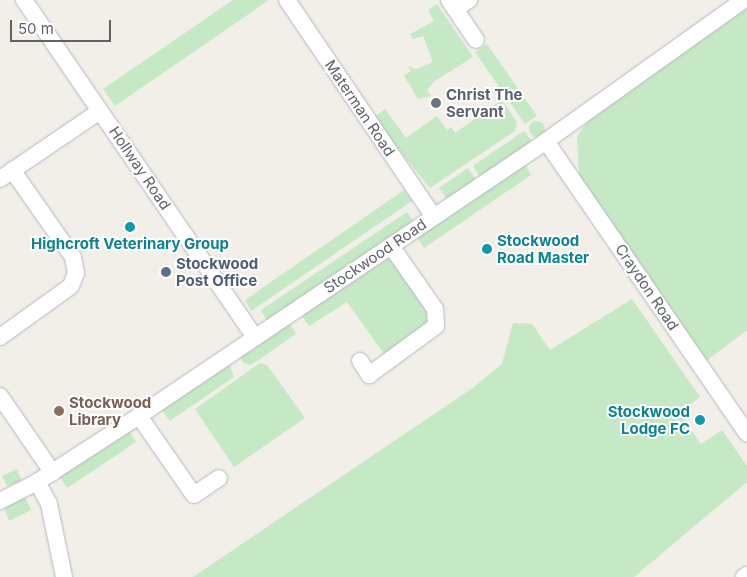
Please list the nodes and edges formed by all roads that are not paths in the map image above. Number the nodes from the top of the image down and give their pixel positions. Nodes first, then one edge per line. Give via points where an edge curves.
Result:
1 (24, 0) edge
2 (287, 0) edge
3 (744, 0) edge
4 (458, 3) edge
5 (476, 40) dead end
6 (100, 110) junction
7 (546, 141) junction
8 (6, 175) edge
9 (434, 216) junction
10 (391, 246) junction
11 (0, 337) edge
12 (255, 337) junction
13 (360, 361) dead end
14 (0, 396) edge
15 (140, 416) junction
16 (747, 434) edge
17 (53, 473) junction
18 (219, 478) dead end
19 (37, 482) junction
20 (0, 501) edge
21 (64, 577) edge

1 - 6 street, Hollway Road
2 - 9 street, Materman Road
3 - 7 street, Stockwood Road
4 - 5 street
6 - 8 street
6 - 12 street, Hollway Road
7 - 9 street, Stockwood Road
7 - 16 street, Craydon Road
8 - 11 street via 73,257 76,273 71,286
9 - 10 street, Stockwood Road
10 - 12 street, Stockwood Road
10 - 13 street via 435,309 436,326 369,375
12 - 15 street, Stockwood Road
14 - 17 street
15 - 17 street, Stockwood Road
15 - 18 street via 194,495
17 - 19 street, Stockwood Road
19 - 20 street, Stockwood Road
19 - 21 street via 49,504

